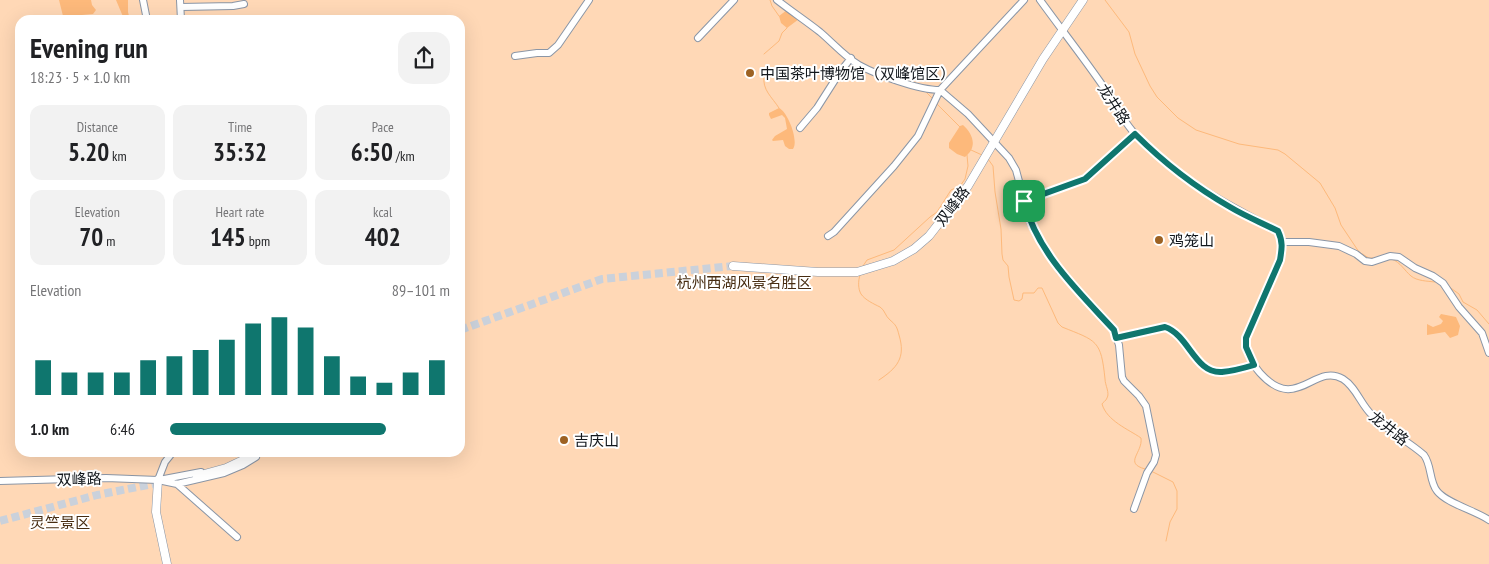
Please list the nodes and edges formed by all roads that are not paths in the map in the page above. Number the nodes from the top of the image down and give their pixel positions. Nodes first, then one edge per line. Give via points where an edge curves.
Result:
1 (143, 0) edge
2 (590, 0) edge
3 (734, 0) edge
4 (777, 0) edge
5 (1024, 0) edge
6 (1040, 0) edge
7 (1083, 0) edge
8 (180, 3) edge
9 (244, 4) dead end
10 (146, 15) edge
11 (1062, 30) junction
12 (698, 38) dead end
13 (515, 56) dead end
14 (851, 58) junction
15 (940, 90) junction
16 (800, 128) dead end
17 (1135, 134) junction
18 (995, 143) junction
19 (1024, 201) junction
20 (828, 236) dead end
21 (1282, 242) junction
22 (733, 266) tunnel mouth
23 (1116, 338) junction
24 (1489, 353) edge
25 (1254, 365) junction
26 (168, 457) edge
27 (243, 457) edge
28 (250, 457) edge
29 (254, 457) edge
30 (198, 476) dead end
31 (158, 480) junction
32 (0, 481) edge
33 (177, 484) junction
34 (1134, 509) dead end
35 (1489, 520) edge
36 (237, 537) dead end
37 (167, 564) edge

1 - 10 street
2 - 13 street via 549,54
3 - 12 street
4 - 14 street
5 - 15 street
6 - 11 street, 龙井路
7 - 11 main road, 双峰路
8 - 9 street
11 - 17 street, 龙井路
11 - 18 main road, 双峰路
14 - 15 street via 874,72
14 - 16 street
15 - 18 street
15 - 20 street via 918,136
17 - 19 street via 1085,179
17 - 21 street, 龙井路 via 1184,176 1229,206 1278,231
18 - 19 street via 1016,170
18 - 22 main road, 双峰路 via 968,186 928,236 905,256 861,271 818,272
19 - 23 street via 1036,234 1060,271 1114,330
21 - 24 street via 1338,246 1372,262 1390,256 1399,257 1443,283 1482,333
21 - 25 street, 龙井路 via 1275,272 1246,338 1246,347
23 - 25 street via 1165,327 1176,332 1199,362 1211,371 1223,372
23 - 34 street via 1124,381 1142,400 1156,455
25 - 35 street, 龙井路 via 1270,384 1285,390 1326,376 1344,379 1374,417 1424,455 1431,479 1443,497
26 - 31 street
27 - 31 street via 189,475
28 - 30 main road
29 - 33 street via 224,472
31 - 32 street, 双峰路
31 - 33 street
31 - 37 main road via 156,512
33 - 36 street

